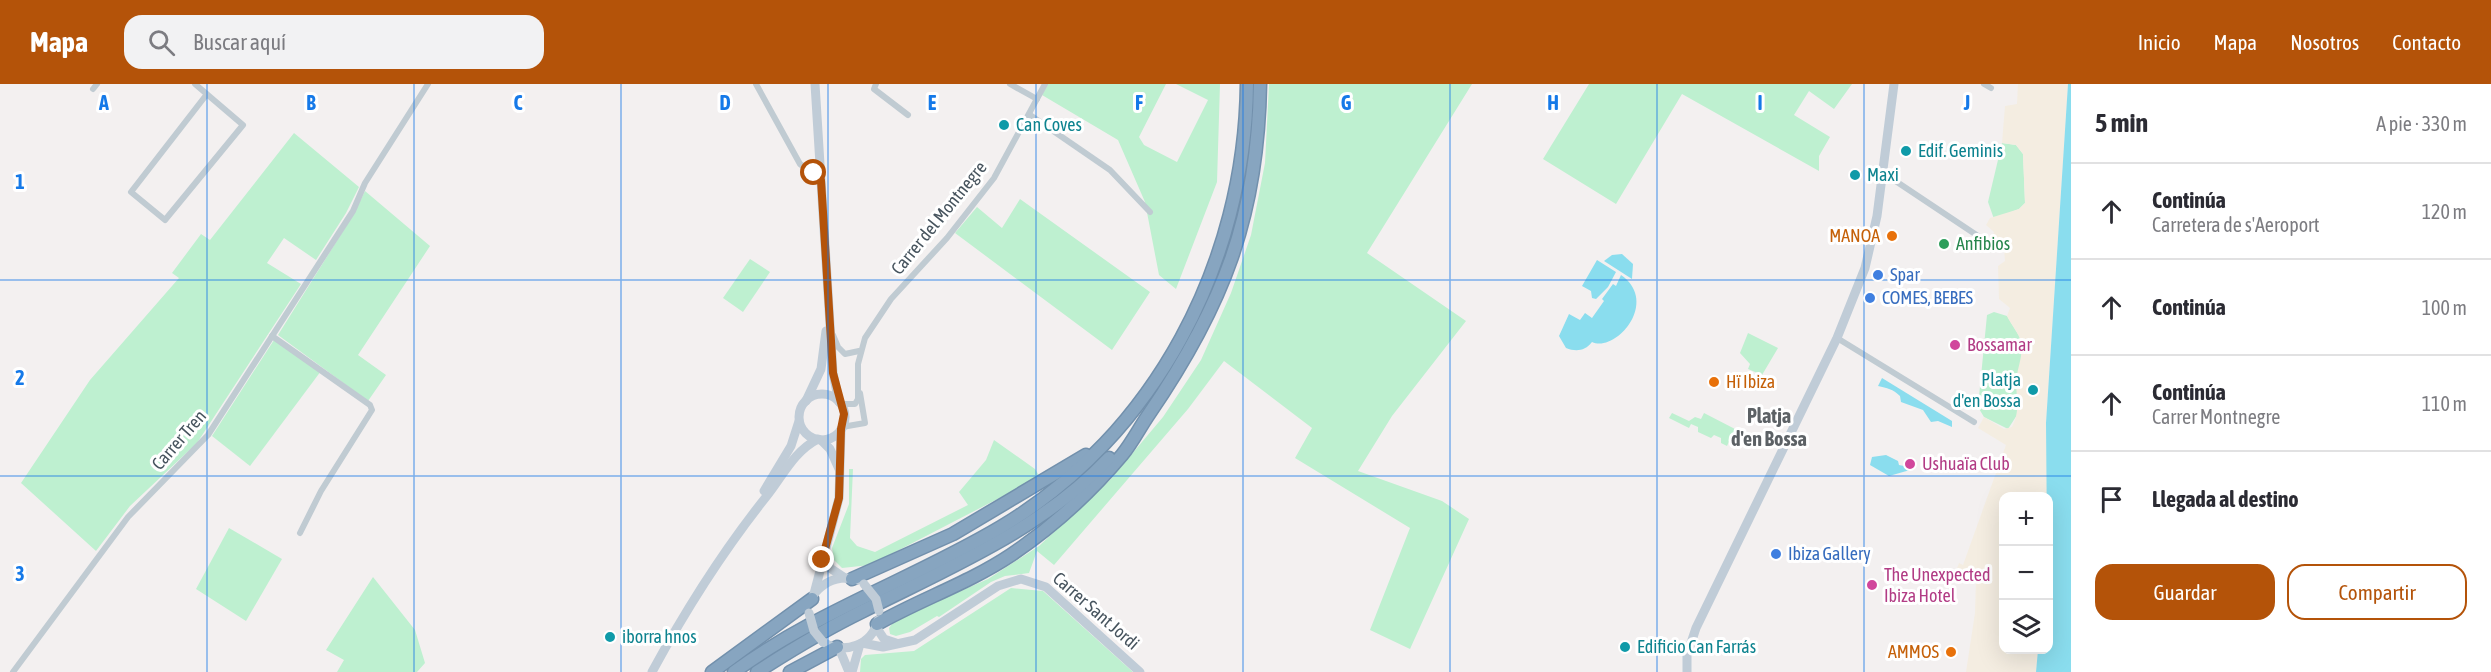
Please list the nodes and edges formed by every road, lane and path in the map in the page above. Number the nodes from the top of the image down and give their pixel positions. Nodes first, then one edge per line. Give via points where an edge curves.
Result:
1 (195, 84) edge
2 (428, 84) edge
3 (756, 84) edge
4 (815, 84) edge
5 (876, 84) edge
6 (1010, 84) edge
7 (1045, 84) edge
8 (1247, 84) edge
9 (1260, 84) edge
10 (1894, 84) edge
11 (1984, 84) edge
12 (1991, 88) dead end
13 (207, 94) junction
14 (1037, 99) junction
15 (908, 115) dead end
16 (1030, 115) junction
17 (1882, 172) junction
18 (821, 180) junction
19 (1150, 212) dead end
20 (1984, 240) dead end
21 (828, 311) junction
22 (830, 330) junction
23 (272, 336) junction
24 (1837, 338) junction
25 (860, 351) junction
26 (858, 387) junction
27 (805, 402) junction
28 (840, 403) junction
29 (1150, 412) junction
30 (800, 420) junction
31 (1974, 422) dead end
32 (842, 428) junction
33 (820, 439) junction
34 (1109, 440) junction
35 (840, 472) junction
36 (765, 495) junction
37 (300, 533) dead end
38 (825, 548) junction
39 (854, 580) junction
40 (813, 596) junction
41 (878, 621) junction
42 (861, 644) junction
43 (902, 644) junction
44 (838, 647) junction
45 (13, 672) edge
46 (652, 672) edge
47 (712, 672) edge
48 (734, 672) edge
49 (757, 672) edge
50 (790, 672) edge
51 (851, 672) edge
52 (1140, 672) edge
53 (1687, 672) edge

1 - 13 street
2 - 23 street, Carrer Tren via 365,183 353,211
3 - 18 street via 800,164
4 - 18 street
5 - 15 street via 874,89
6 - 14 street
7 - 14 street, Carrer del Montnegre
8 - 34 highway via 1244,148 1227,230 1212,276 1174,352
9 - 29 highway via 1257,150 1241,233 1200,335
10 - 17 street
11 - 12 street
13 - 13 street via 243,124 165,220 131,192
14 - 16 street, Carrer del Montnegre
16 - 19 street via 1110,170
16 - 25 street, Carrer del Montnegre via 993,178 947,238 891,298
17 - 20 street
17 - 24 street via 1868,258
18 - 21 street
21 - 22 street
21 - 27 street via 821,369
22 - 25 street via 841,351
22 - 28 street
23 - 37 street via 372,410 321,491
23 - 45 street, Carrer Tren via 208,435 128,517
24 - 31 street
24 - 53 street via 1696,628 1687,655
25 - 26 street, Carrer del Montnegre
26 - 28 street via 855,404
26 - 32 street, Carrer del Montnegre via 865,423
27 - 28 street via 818,394
27 - 30 street
28 - 32 street via 844,414
29 - 41 highway via 1123,454 1091,489 1036,536 972,577
29 - 49 highway via 1082,483 1030,524 973,557 828,628
30 - 33 street via 806,433
30 - 36 street via 792,446
32 - 33 street via 832,437
32 - 35 street
33 - 35 street via 830,449
33 - 36 street via 796,455
34 - 39 highway via 1042,484 953,534
34 - 48 highway via 1046,497 1000,527 823,617
35 - 38 street via 836,517
36 - 46 street
38 - 39 street via 830,568
38 - 40 street
39 - 40 street via 825,583
39 - 41 street, bridge via 873,593
40 - 44 street, bridge via 808,613 814,631 824,642
40 - 47 highway
41 - 42 street
41 - 43 street via 884,639
42 - 43 street, Carrer Sant Jordi
42 - 44 street
42 - 51 street
43 - 52 street, Carrer Sant Jordi via 922,636 998,586 1021,579 1046,587
44 - 50 highway
44 - 51 street

